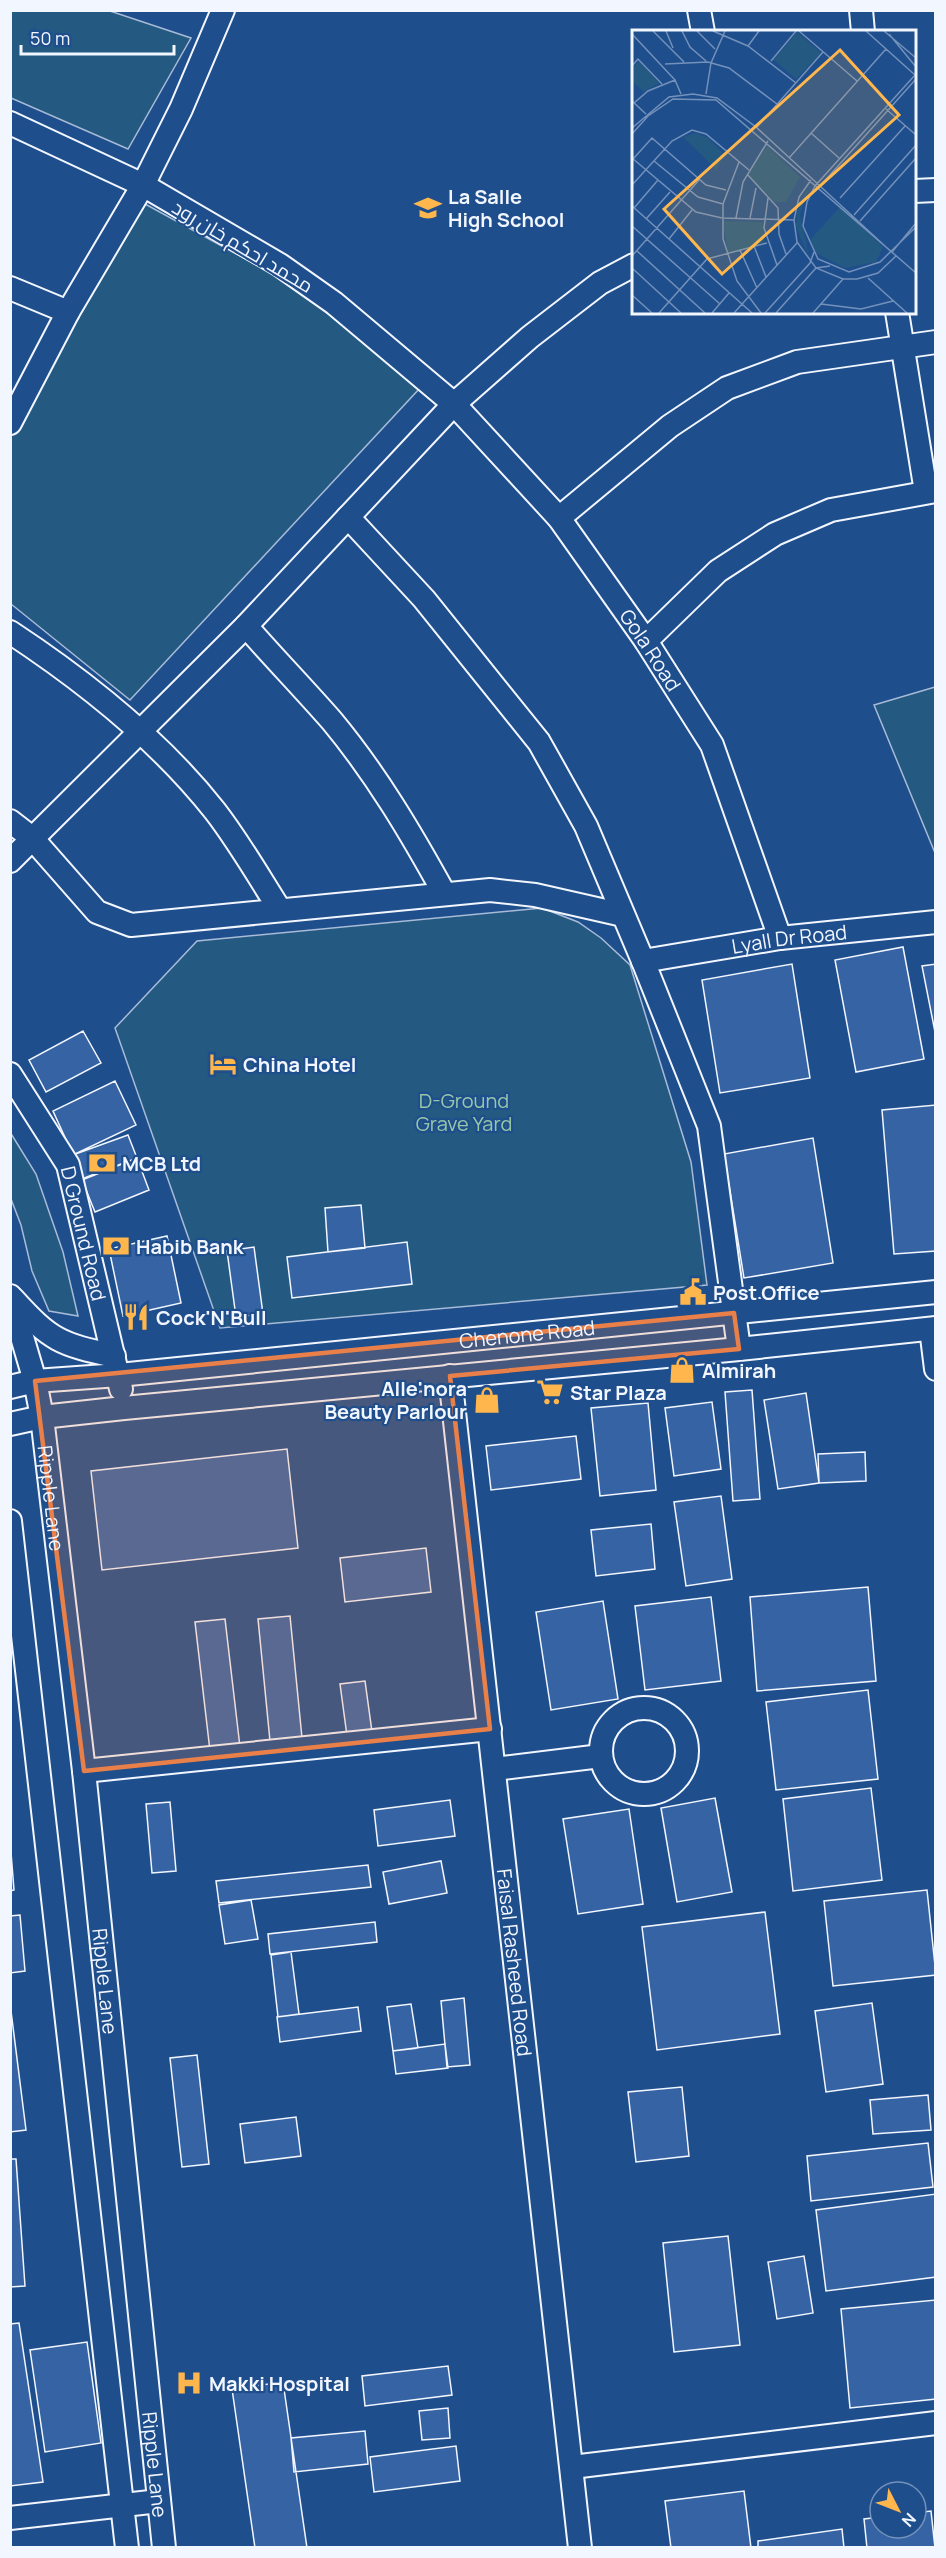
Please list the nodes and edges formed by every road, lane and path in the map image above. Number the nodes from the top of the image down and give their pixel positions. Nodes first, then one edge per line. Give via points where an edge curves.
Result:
1 (223, 10) edge
2 (699, 10) edge
3 (861, 10) edge
4 (703, 30) edge
5 (863, 30) edge
6 (10, 123) edge
7 (142, 185) junction
8 (936, 190) edge
9 (916, 191) edge
10 (632, 266) edge
11 (10, 288) edge
12 (68, 312) junction
13 (897, 314) edge
14 (936, 342) edge
15 (901, 347) junction
16 (454, 404) junction
17 (10, 423) edge
18 (931, 491) edge
19 (348, 517) junction
20 (559, 518) junction
21 (246, 626) junction
22 (10, 632) edge
23 (646, 641) junction
24 (140, 731) junction
25 (10, 821) edge
26 (32, 838) junction
27 (10, 861) edge
28 (444, 893) junction
29 (280, 910) junction
30 (623, 915) junction
31 (936, 922) edge
32 (780, 938) junction
33 (644, 961) junction
34 (10, 1074) edge
35 (936, 1292) edge
36 (10, 1296) edge
37 (734, 1312) junction
38 (933, 1328) edge
39 (739, 1349) junction
40 (116, 1366) junction
41 (936, 1369) edge
42 (450, 1376) junction
43 (35, 1381) junction
44 (10, 1387) edge
45 (124, 1408) junction
46 (42, 1417) junction
47 (10, 1424) edge
48 (10, 1521) edge
49 (490, 1729) junction
50 (601, 1756) dead end
51 (494, 1769) junction
52 (84, 1771) junction
53 (936, 2423) edge
54 (572, 2467) junction
55 (159, 2501) junction
56 (122, 2505) junction
57 (10, 2518) edge
58 (127, 2547) edge
59 (164, 2547) edge
60 (580, 2547) edge

1 - 7 street via 181,109
2 - 4 street
3 - 5 street
6 - 7 street, محمد احكم خان رود
7 - 12 street
7 - 16 street, محمد احكم خان رود via 289,271 334,303
8 - 9 street
10 - 16 street via 600,283 530,337
11 - 12 street
12 - 17 street
13 - 15 street
14 - 15 street
15 - 18 street
15 - 20 street via 797,362 727,388 670,426
16 - 19 street
16 - 20 street, Gola Road
18 - 23 street via 831,510 775,534 718,571
19 - 21 street
19 - 30 street via 424,599 538,742 586,826
20 - 23 street, Gola Road
21 - 24 street
21 - 28 street via 333,722 372,774 407,825
22 - 24 street via 66,669
23 - 32 street, Gola Road via 712,745
24 - 26 street
24 - 29 street via 216,813
25 - 26 street
26 - 27 street
26 - 29 street via 97,912 131,925
28 - 29 street
28 - 30 street via 490,890 535,895
30 - 33 street
31 - 32 street, Lyall Dr Road
32 - 33 street, Lyall Dr Road
33 - 37 street via 709,1125
34 - 40 street, D Ground Road via 68,1165
35 - 37 street, Chenone Road
36 - 40 street via 54,1339
36 - 43 street, Ripple Lane
37 - 39 street
37 - 40 street, Chenone Road
38 - 39 street, Chenone Road
38 - 41 street
39 - 42 street, Chenone Road
40 - 43 street, Chenone Road
40 - 45 street, D Ground Road
42 - 45 street, Chenone Road
42 - 49 street, Faisal Rasheed Road
43 - 44 street, Chenone Road
43 - 46 street, Ripple Lane
45 - 46 street, Chenone Road
46 - 47 street, Chenone Road
46 - 52 street, Ripple Lane
48 - 56 street, Ripple Lane
49 - 51 street, Faisal Rasheed Road
49 - 52 street
50 - 51 street
51 - 54 street, Faisal Rasheed Road
52 - 55 street, Ripple Lane
53 - 54 street
54 - 60 street, Faisal Rasheed Road
55 - 56 street
55 - 59 street, Ripple Lane
56 - 57 street
56 - 58 street, Ripple Lane

